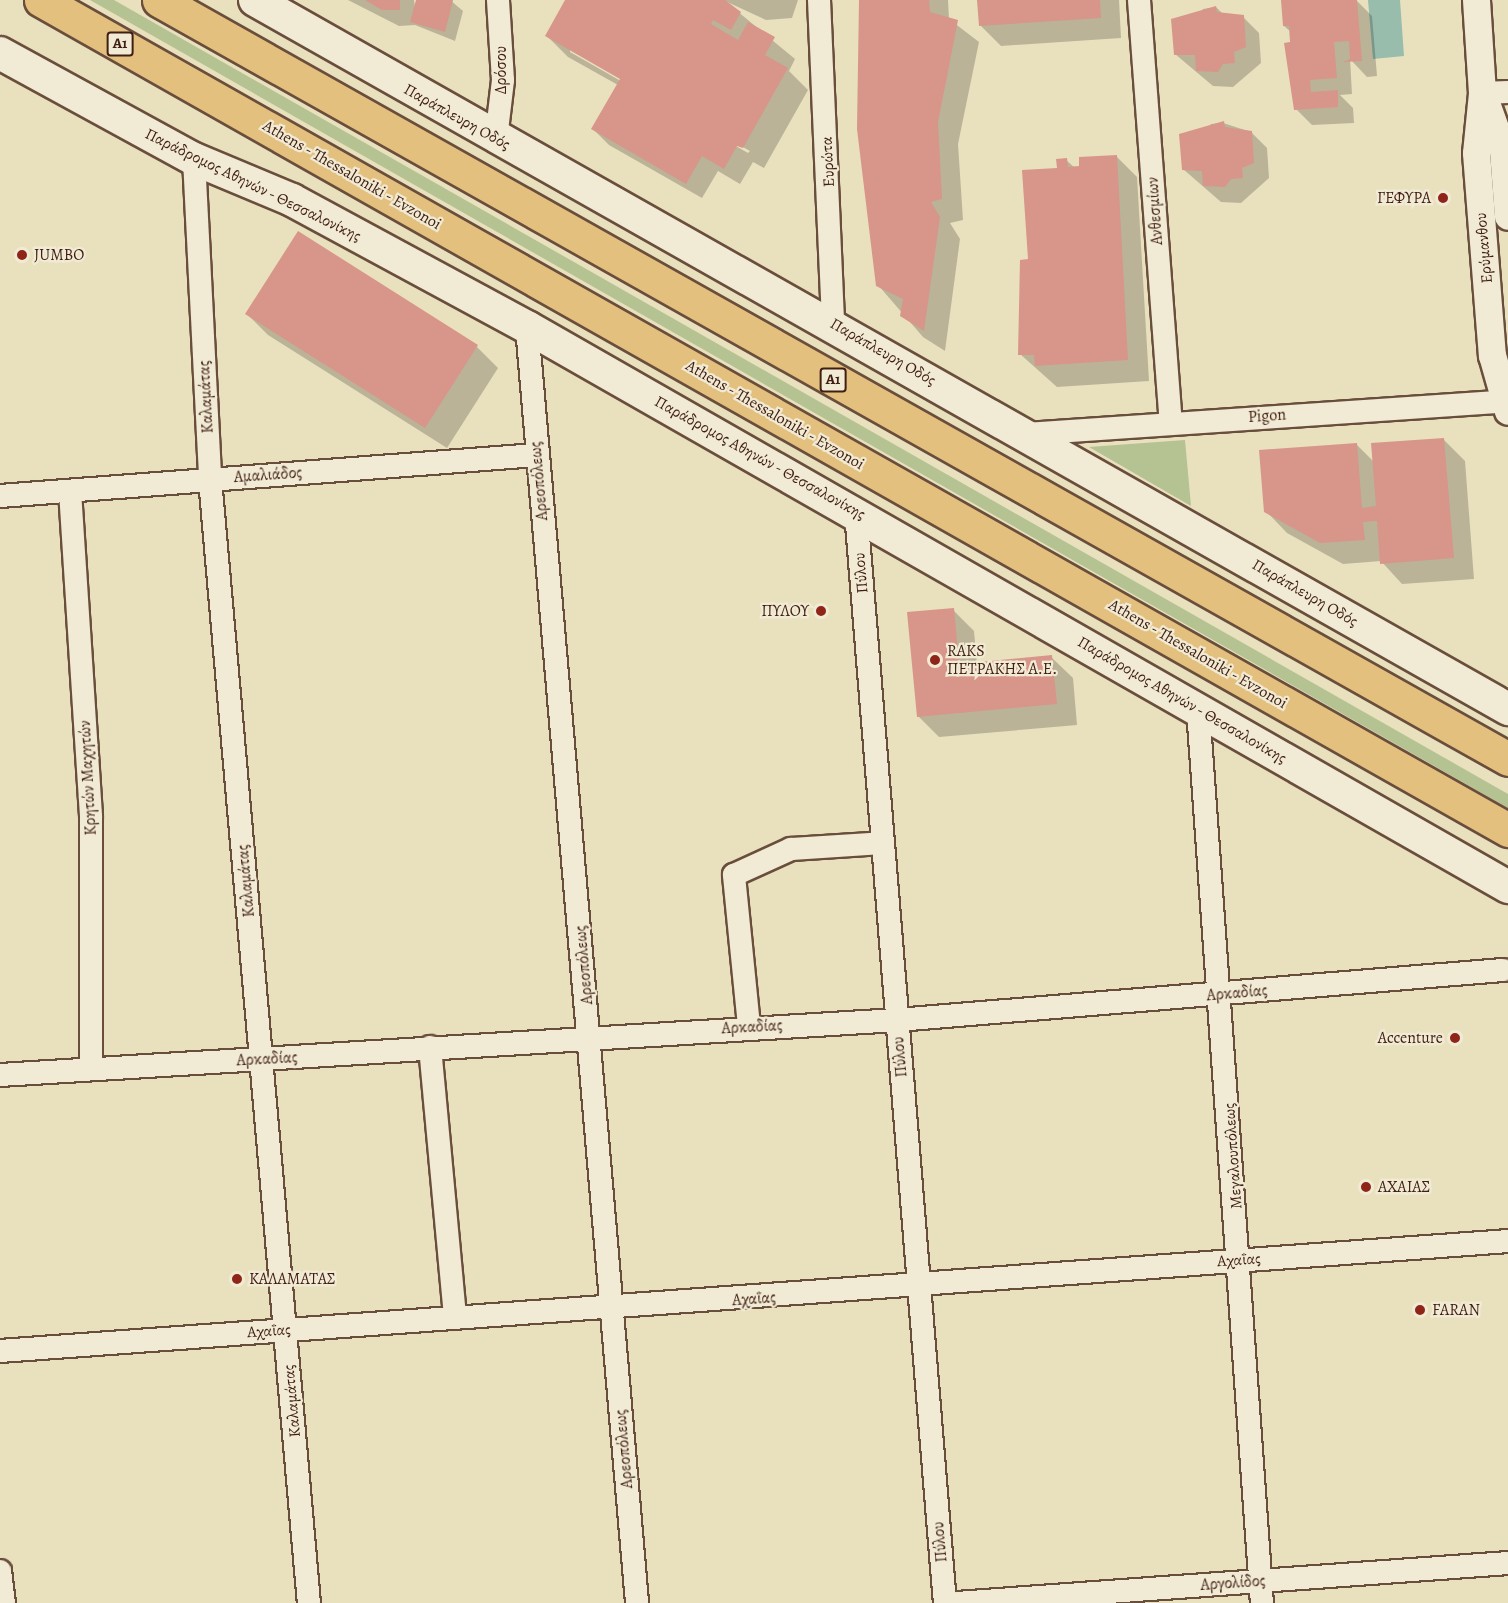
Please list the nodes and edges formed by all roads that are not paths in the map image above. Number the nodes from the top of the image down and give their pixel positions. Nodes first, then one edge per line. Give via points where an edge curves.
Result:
1 (41, 0) edge
2 (159, 0) edge
3 (255, 0) edge
4 (498, 0) edge
5 (819, 0) edge
6 (1138, 0) edge
7 (1476, 0) edge
8 (0, 53) edge
9 (1495, 92) edge
10 (496, 139) junction
11 (194, 159) junction
12 (1508, 216) edge
13 (833, 324) junction
14 (527, 327) junction
15 (1508, 400) edge
16 (1508, 411) edge
17 (1171, 423) junction
18 (1026, 434) junction
19 (537, 455) junction
20 (210, 479) junction
21 (70, 491) junction
22 (0, 496) edge
23 (856, 512) junction
24 (1198, 709) junction
25 (1508, 709) edge
26 (1508, 759) edge
27 (1508, 830) edge
28 (883, 843) junction
29 (1508, 887) edge
30 (1503, 970) dead end
31 (1220, 995) junction
32 (897, 1020) junction
33 (749, 1026) junction
34 (590, 1037) junction
35 (430, 1047) junction
36 (261, 1061) junction
37 (91, 1066) junction
38 (0, 1075) edge
39 (1508, 1241) edge
40 (1241, 1260) junction
41 (919, 1287) junction
42 (612, 1309) junction
43 (455, 1318) junction
44 (286, 1329) junction
45 (0, 1351) edge
46 (1508, 1563) edge
47 (0, 1571) edge
48 (1261, 1592) edge
49 (4, 1603) edge
50 (309, 1603) edge
51 (637, 1603) edge
52 (945, 1603) edge
53 (957, 1603) edge

1 - 27 highway, Athens - Thessaloniki - Evzonoi / Α1
2 - 26 highway, Α1
3 - 10 main road, Παράπλευρη Οδός
4 - 10 street, Δρόσου via 503,80
5 - 13 street, Ευρώτα
6 - 17 street, Ανθεσμίων
7 - 9 street, Ερύμανθου
8 - 11 main road, Παράδρομος Αθηνών - Θεσσαλονίκης
9 - 12 street, Ερύμανθου
9 - 15 street, Ερύμανθου via 1476,153 1491,343
10 - 13 main road, Παράπλευρη Οδός
11 - 14 main road, Παράδρομος Αθηνών - Θεσσαλονίκης via 292,200
11 - 20 street, Καλαμάτας
13 - 18 main road, Παράπλευρη Οδός
14 - 19 street, Αρεοπόλεως
14 - 23 main road, Παράδρομος Αθηνών - Θεσσαλονίκης
15 - 16 street, Ερύμανθου
15 - 17 street, Pigon
17 - 18 street, Pigon
18 - 25 main road, Παράπλευρη Οδός
19 - 20 street, Αμαλιάδος
19 - 34 street, Αρεοπόλεως
20 - 21 street, Αμαλιάδος
20 - 36 street, Καλαμάτας
21 - 22 street, Αμαλιάδος
21 - 37 street, Κρητών Μαχητών via 91,817
23 - 24 main road, Παράδρομος Αθηνών - Θεσσαλονίκης
23 - 28 street, Πύλου
24 - 29 main road, Παράδρομος Αθηνών - Θεσσαλονίκης
24 - 31 street, Μεγαλουπόλεως
28 - 32 street, Πύλου
28 - 33 street via 791,849 734,875
30 - 31 street, Αρκαδίας
31 - 32 street, Αρκαδίας
31 - 40 street, Μεγαλουπόλεως
32 - 33 street, Αρκαδίας
32 - 41 street, Πύλου
33 - 34 street, Αρκαδίας
34 - 35 street, Αρκαδίας
34 - 42 street, Αρεοπόλεως
35 - 36 street, Αρκαδίας
35 - 43 street
36 - 37 street, Αρκαδίας
36 - 44 street, Καλαμάτας
37 - 38 street, Αρκαδίας
39 - 40 street, Αχαΐας
40 - 41 street, Αχαΐας
40 - 48 street, Μεγαλουπόλεως
41 - 42 street, Αχαΐας
41 - 52 street, Πύλου
42 - 43 street, Αχαΐας
42 - 51 street, Αρεοπόλεως
43 - 44 street, Αχαΐας
44 - 45 street, Αχαΐας
44 - 50 street, Καλαμάτας
46 - 48 street, Αργολίδος
47 - 49 street
48 - 53 street, Αργολίδος

